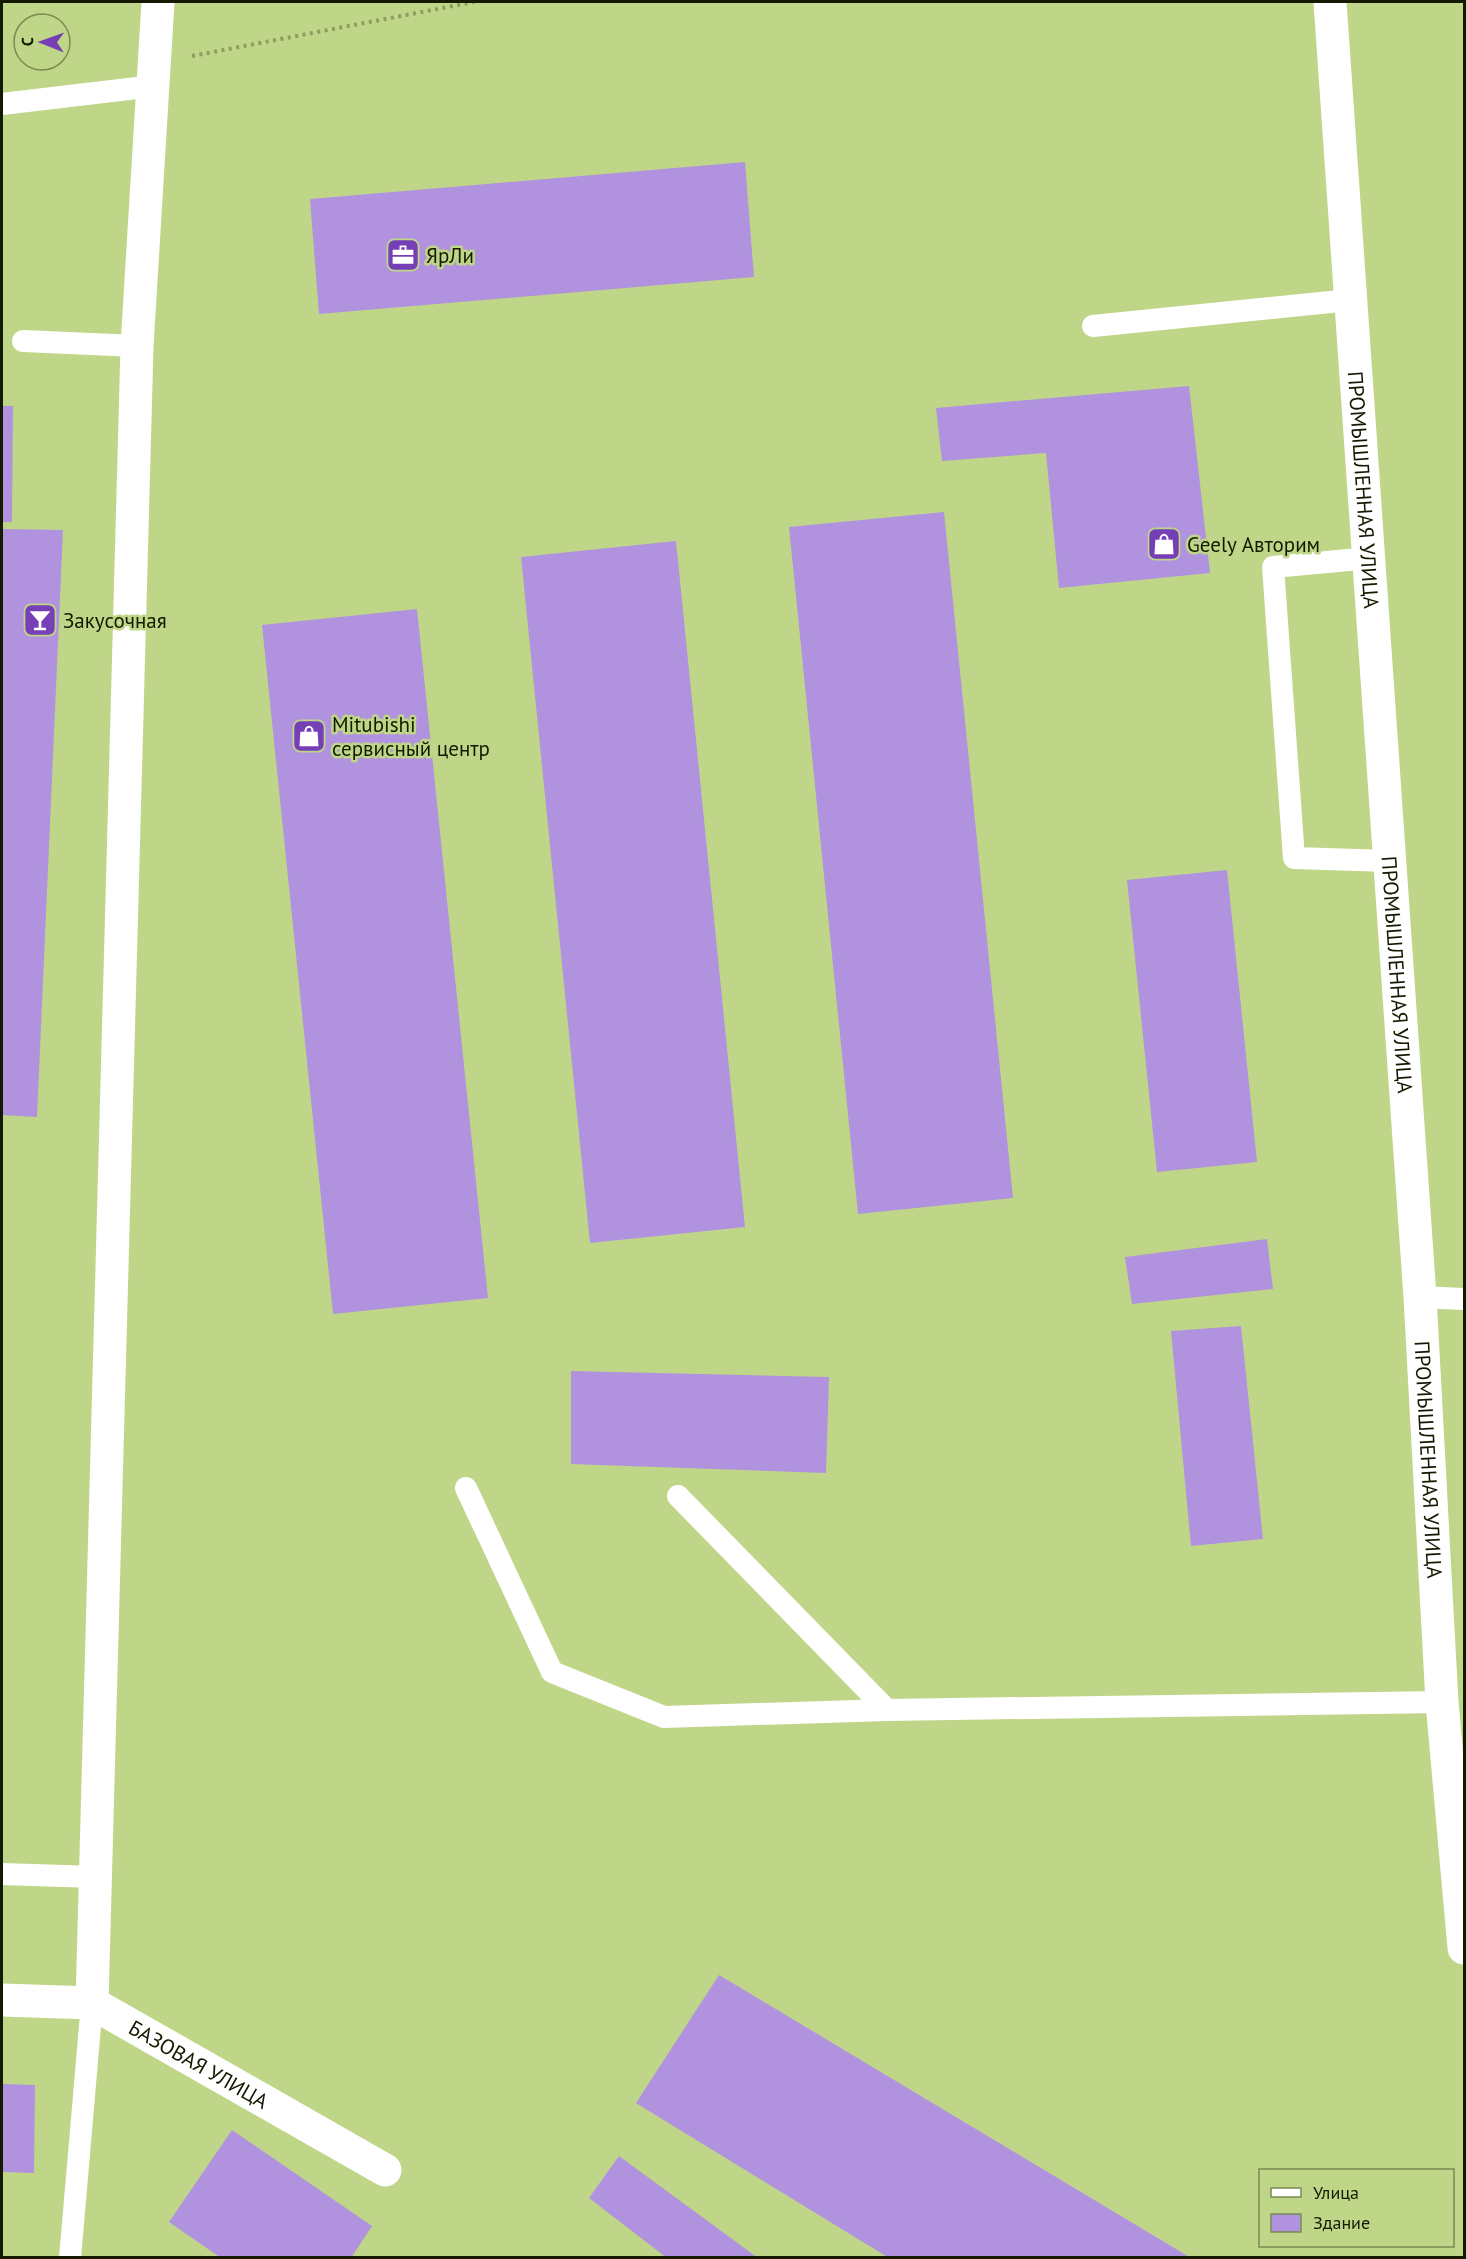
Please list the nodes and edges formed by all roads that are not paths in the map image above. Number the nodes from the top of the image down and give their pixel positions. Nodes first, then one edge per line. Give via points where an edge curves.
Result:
1 (158, 2) edge
2 (1330, 2) edge
3 (154, 75) junction
4 (2, 104) edge
5 (1350, 300) junction
6 (1093, 326) dead end
7 (23, 341) dead end
8 (137, 346) junction
9 (1370, 558) junction
10 (1389, 861) junction
11 (1420, 1297) junction
12 (1464, 1299) edge
13 (466, 1488) dead end
14 (678, 1496) dead end
15 (1442, 1702) junction
16 (887, 1710) junction
17 (2, 1874) edge
18 (95, 1877) junction
19 (1463, 1913) edge
20 (1464, 1948) edge
21 (2, 2000) edge
22 (92, 2003) junction
23 (385, 2170) dead end
24 (70, 2258) edge

1 - 3 street
2 - 5 street, ПРОМЫШЛЕННАЯ УЛИЦА
3 - 4 lane
3 - 8 street
5 - 6 lane
5 - 9 street, ПРОМЫШЛЕННАЯ УЛИЦА
7 - 8 lane
8 - 18 street
9 - 10 street, ПРОМЫШЛЕННАЯ УЛИЦА
9 - 10 lane via 1274,567 1294,858
10 - 11 street, ПРОМЫШЛЕННАЯ УЛИЦА
11 - 12 lane
11 - 15 street, ПРОМЫШЛЕННАЯ УЛИЦА
13 - 16 lane via 552,1672 663,1717
14 - 16 lane
15 - 16 lane
15 - 19 street, ПРОМЫШЛЕННАЯ УЛИЦА
17 - 18 lane
18 - 22 street
19 - 20 street, ПРОМЫШЛЕННАЯ УЛИЦА
21 - 22 street, БАЗОВАЯ УЛИЦА
22 - 23 street, БАЗОВАЯ УЛИЦА
22 - 24 lane

